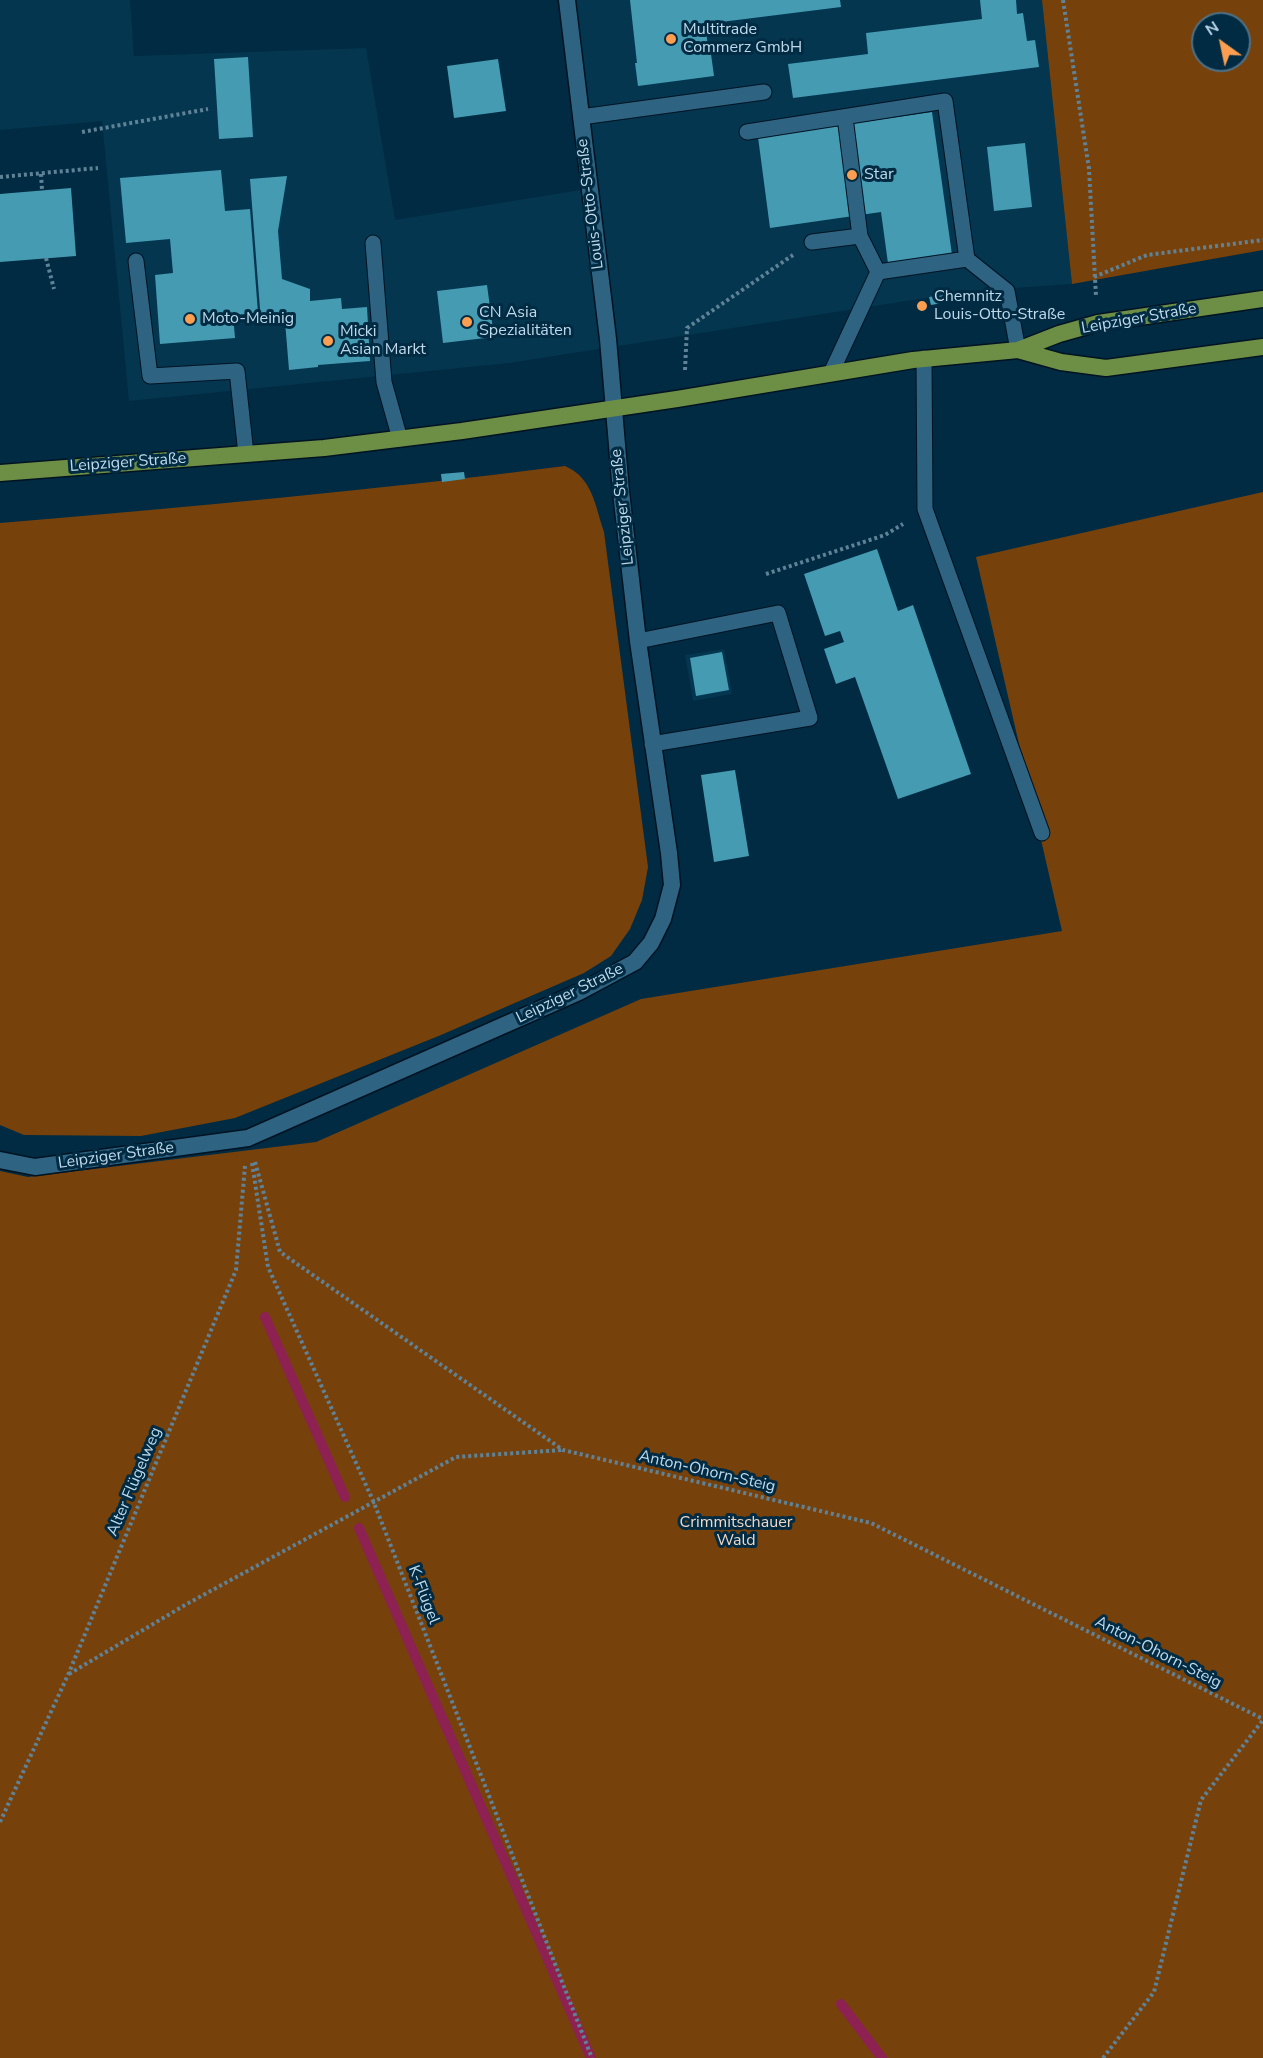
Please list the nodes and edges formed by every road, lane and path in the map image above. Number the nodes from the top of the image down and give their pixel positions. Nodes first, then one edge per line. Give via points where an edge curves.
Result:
1 (567, 0) edge
2 (1063, 0) edge
3 (764, 92) dead end
4 (208, 109) dead end
5 (581, 117) junction
6 (845, 117) junction
7 (82, 132) dead end
8 (747, 132) dead end
9 (98, 168) dead end
10 (41, 174) junction
11 (0, 177) edge
12 (42, 190) dead end
13 (860, 236) junction
14 (1263, 240) edge
15 (812, 242) joint
16 (373, 243) dead end
17 (46, 258) dead end
18 (968, 259) junction
19 (136, 261) dead end
20 (878, 272) junction
21 (1094, 277) junction
22 (54, 289) dead end
23 (1263, 299) edge
24 (1098, 323) junction
25 (1263, 347) edge
26 (1018, 350) junction
27 (924, 358) junction
28 (831, 373) junction
29 (684, 397) junction
30 (614, 408) junction
31 (400, 439) junction
32 (246, 454) junction
33 (0, 473) edge
34 (885, 535) dead end
35 (766, 574) dead end
36 (638, 641) junction
37 (652, 744) junction
38 (1042, 833) dead end
39 (248, 1138) junction
40 (0, 1160) edge
41 (564, 1450) junction
42 (374, 1503) junction
43 (68, 1675) junction
44 (1263, 1719) edge
45 (0, 1822) edge
46 (592, 2058) edge
47 (1103, 2058) edge

1 - 5 street, Louis-Otto-Straße
2 - 21 path via 1089,169
3 - 5 lane
4 - 7 path
5 - 30 street, Louis-Otto-Straße
6 - 8 lane
6 - 13 lane
6 - 18 lane via 945,102
9 - 10 path
10 - 11 path
10 - 12 path
13 - 15 lane
13 - 20 lane
14 - 21 path via 1147,255
15 - 29 path via 687,328
16 - 31 lane via 384,382
17 - 22 path
18 - 20 lane
18 - 26 lane via 1007,291
19 - 32 lane via 150,376 237,371
20 - 28 lane
21 - 24 path
23 - 24 main road, Leipziger Straße
24 - 26 main road, Leipziger Straße
25 - 26 main road, Leipziger Straße via 1106,368 1061,362
26 - 27 main road, Leipziger Straße
27 - 28 main road, Leipziger Straße
27 - 38 lane via 925,509
28 - 29 main road, Leipziger Straße
29 - 30 main road, Leipziger Straße
30 - 31 main road, Leipziger Straße
30 - 36 street, Leipziger Straße
31 - 32 main road, Leipziger Straße
32 - 33 main road, Leipziger Straße
34 - 35 path
36 - 37 street, Leipziger Straße
36 - 37 lane via 778,614 810,718
37 - 39 street, Leipziger Straße via 672,885 663,919 651,943 635,962 579,992
39 - 40 street, Leipziger Straße via 35,1167
39 - 41 path, Anton-Ohorn-Steig via 280,1252
39 - 42 path, K-Flügel via 268,1267
39 - 43 path, Alter Flügelweg via 236,1270
41 - 42 path via 456,1456
41 - 44 path, Anton-Ohorn-Steig via 871,1523
42 - 43 path via 185,1605
42 - 46 path, K-Flügel
43 - 45 path, Alter Flügelweg
44 - 47 path via 1201,1800 1154,1992

